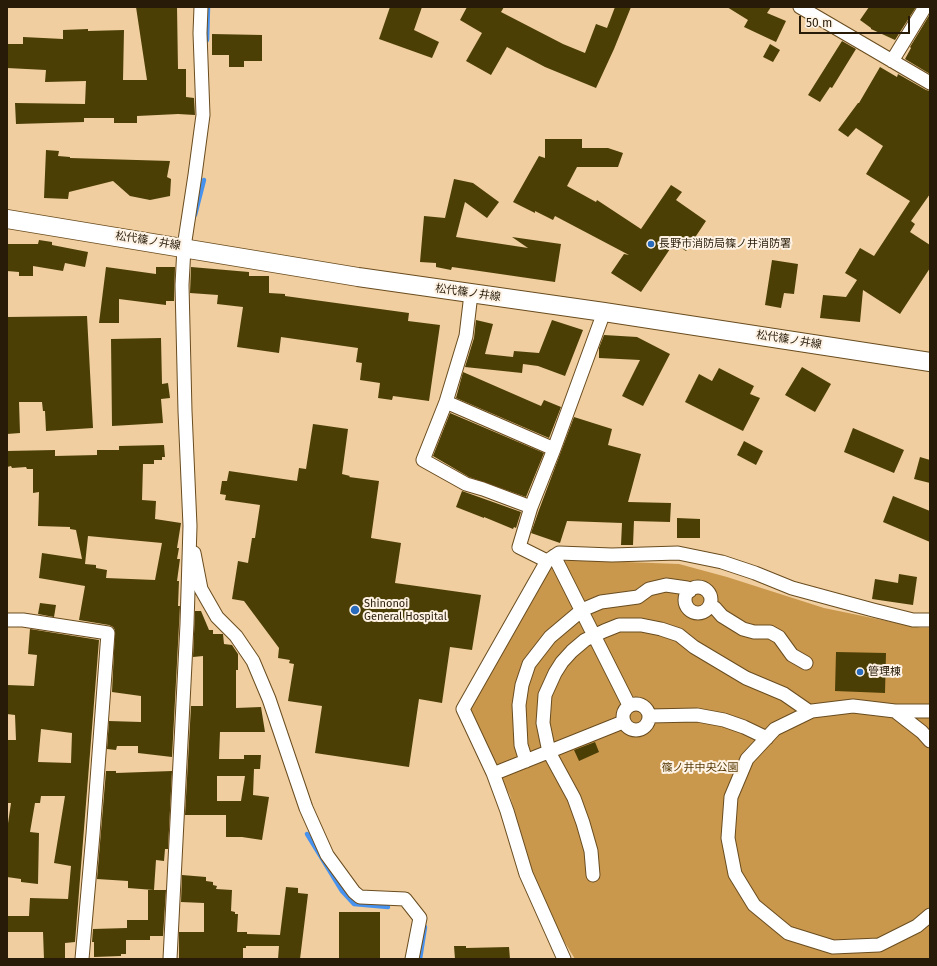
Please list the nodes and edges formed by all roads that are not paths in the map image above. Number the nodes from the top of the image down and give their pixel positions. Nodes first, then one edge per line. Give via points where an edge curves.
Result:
1 (201, 7) edge
2 (800, 7) edge
3 (925, 7) edge
4 (892, 61) junction
5 (930, 83) edge
6 (7, 219) edge
7 (184, 247) junction
8 (471, 294) junction
9 (604, 312) junction
10 (930, 362) edge
11 (446, 402) junction
12 (554, 449) junction
13 (531, 507) junction
14 (190, 526) junction
15 (551, 558) junction
16 (690, 590) junction
17 (710, 606) junction
18 (582, 610) junction
19 (7, 620) edge
20 (930, 620) edge
21 (594, 635) junction
22 (806, 663) dead end
23 (630, 706) junction
24 (895, 711) junction
25 (930, 711) edge
26 (810, 712) junction
27 (649, 716) junction
28 (623, 722) junction
29 (767, 738) junction
30 (930, 741) edge
31 (549, 752) junction
32 (526, 761) junction
33 (498, 772) dead end
34 (593, 875) dead end
35 (930, 915) edge
36 (82, 959) edge
37 (170, 959) edge
38 (412, 959) edge
39 (564, 959) edge

1 - 7 street via 203,115
2 - 4 street
3 - 4 street
4 - 5 street
6 - 7 main road, 松代篠ノ井線
7 - 8 main road, 松代篠ノ井線
7 - 14 street via 182,286
8 - 9 main road, 松代篠ノ井線
8 - 11 street via 466,336
9 - 10 main road, 松代篠ノ井線
9 - 12 street
11 - 12 street
11 - 13 street via 423,460 466,484
12 - 13 street
13 - 15 street via 519,547
14 - 37 street
14 - 38 street via 201,589 218,617 236,636 253,661 269,699 306,808 327,854 360,897 405,899 420,918
15 - 18 street
15 - 20 street via 559,553 678,553 722,562 792,588 880,612 913,620
15 - 39 street via 463,709 493,773 508,811 526,874
16 - 17 street via 704,588 709,592
16 - 17 street via 686,595 686,605 690,611 705,611
16 - 18 street via 666,585 649,589 638,597 601,602
17 - 22 street via 743,629 770,632 779,637 792,655
18 - 21 street
18 - 32 street via 550,637 529,664 519,705 521,744
19 - 36 street via 108,632 94,834
21 - 23 street
21 - 26 street via 619,625 641,625 679,635 746,678 784,694
21 - 31 street via 562,662 545,695 543,723
23 - 27 street via 642,706
23 - 28 street via 623,713
24 - 25 street
24 - 26 street via 852,706
24 - 30 street
26 - 29 street via 775,729
27 - 28 street via 648,723 635,730 628,728
27 - 29 street via 697,715 724,720
28 - 31 street
29 - 35 street via 747,759 730,797 728,838 735,874 754,905 788,933 833,947 880,945 917,926
31 - 32 street
31 - 34 street via 574,798 583,823 591,851
32 - 33 street

